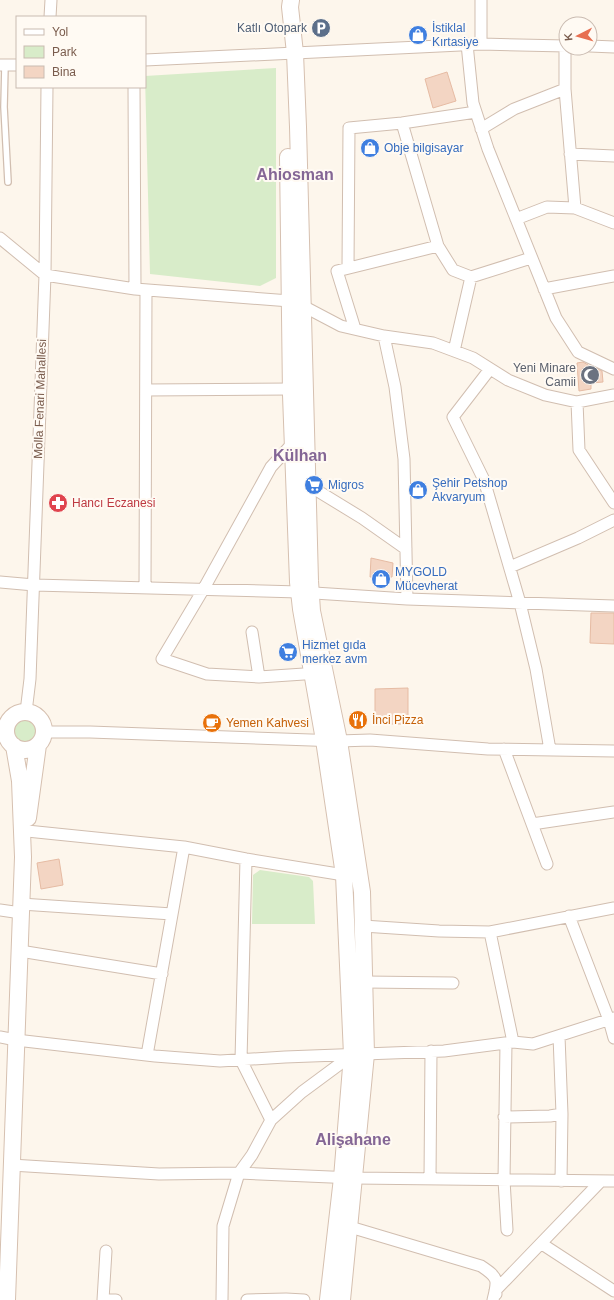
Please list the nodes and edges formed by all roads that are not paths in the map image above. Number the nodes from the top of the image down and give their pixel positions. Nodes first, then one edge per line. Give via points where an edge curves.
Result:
1 (51, 0) edge
2 (291, 0) edge
3 (482, 0) edge
4 (50, 16) edge
5 (467, 44) junction
6 (481, 44) junction
7 (558, 46) edge
8 (598, 46) edge
9 (614, 47) edge
10 (295, 54) junction
11 (566, 56) edge
12 (146, 60) edge
13 (2, 65) edge
14 (16, 65) edge
15 (47, 88) edge
16 (134, 88) edge
17 (565, 88) junction
18 (476, 112) junction
19 (402, 123) junction
20 (481, 129) junction
21 (570, 154) junction
22 (614, 156) edge
23 (8, 182) dead end
24 (575, 208) junction
25 (516, 219) junction
26 (614, 223) edge
27 (0, 238) edge
28 (438, 246) junction
29 (532, 258) junction
30 (348, 268) junction
31 (45, 276) junction
32 (614, 276) edge
33 (471, 277) junction
34 (134, 289) junction
35 (544, 289) junction
36 (146, 290) junction
37 (296, 303) junction
38 (355, 329) junction
39 (384, 336) junction
40 (454, 351) junction
41 (490, 369) junction
42 (614, 370) edge
43 (291, 389) junction
44 (146, 390) junction
45 (614, 395) edge
46 (577, 402) junction
47 (293, 443) junction
48 (308, 485) junction
49 (614, 503) edge
50 (614, 520) edge
51 (406, 549) junction
52 (510, 567) junction
53 (0, 582) edge
54 (34, 585) junction
55 (145, 588) junction
56 (203, 590) junction
57 (305, 592) junction
58 (407, 599) junction
59 (520, 603) junction
60 (614, 606) edge
61 (252, 632) dead end
62 (319, 673) junction
63 (259, 677) junction
64 (13, 715) edge
65 (41, 739) junction
66 (332, 740) junction
67 (8, 743) edge
68 (504, 749) junction
69 (550, 750) junction
70 (614, 751) edge
71 (614, 812) edge
72 (532, 824) junction
73 (27, 831) junction
74 (184, 847) junction
75 (23, 857) junction
76 (246, 859) junction
77 (547, 864) dead end
78 (344, 875) junction
79 (21, 908) junction
80 (614, 908) edge
81 (0, 910) edge
82 (172, 914) junction
83 (569, 916) junction
84 (363, 926) junction
85 (490, 932) junction
86 (20, 951) junction
87 (162, 974) junction
88 (364, 982) junction
89 (453, 983) dead end
90 (611, 1019) edge
91 (559, 1036) junction
92 (0, 1037) edge
93 (614, 1038) edge
94 (16, 1040) junction
95 (509, 1043) junction
96 (431, 1051) junction
97 (148, 1055) junction
98 (359, 1055) junction
99 (241, 1060) junction
100 (562, 1114) junction
101 (504, 1117) junction
102 (271, 1120) junction
103 (12, 1165) junction
104 (239, 1173) junction
105 (348, 1178) junction
106 (430, 1179) junction
107 (504, 1180) junction
108 (561, 1181) junction
109 (602, 1181) junction
110 (614, 1181) edge
111 (350, 1227) junction
112 (507, 1230) dead end
113 (542, 1244) junction
114 (106, 1251) dead end
115 (4, 1266) edge
116 (614, 1291) edge
117 (495, 1297) edge
118 (7, 1300) edge
119 (103, 1300) edge
120 (116, 1300) edge
121 (222, 1300) edge
122 (247, 1300) edge
123 (304, 1300) edge
124 (328, 1300) edge
125 (342, 1300) edge

1 - 4 street
2 - 10 main road
3 - 6 street
5 - 6 street
5 - 10 street
5 - 18 street
6 - 7 street
8 - 9 street
10 - 12 street
10 - 37 main road via 288,72
11 - 17 street
13 - 14 street
13 - 23 lane
15 - 31 street, Molla Fenari Mahallesi
16 - 34 street
17 - 20 street via 514,109
17 - 21 street
18 - 19 street
18 - 20 street
19 - 28 street
19 - 30 street via 349,128
20 - 25 street
21 - 22 street
21 - 24 street
24 - 25 street via 547,207
24 - 26 street
25 - 29 street
27 - 31 street
28 - 30 street
28 - 33 street via 453,270
29 - 33 street
29 - 35 street
30 - 38 street via 337,271
31 - 34 street
31 - 54 street, Molla Fenari Mahallesi
32 - 35 street
33 - 40 street
34 - 36 street
35 - 42 street via 556,318 578,352
36 - 37 street
36 - 44 street
37 - 38 street via 341,326
37 - 43 main road
37 - 48 main road
38 - 39 street
39 - 40 street via 433,343
39 - 51 street via 395,387 404,459
40 - 41 street via 473,358
41 - 46 street via 508,380
41 - 52 street via 453,417 484,480
43 - 44 street
43 - 47 main road
44 - 55 street
45 - 46 street
46 - 49 street via 578,450
47 - 56 street via 271,467
47 - 57 main road
48 - 51 street
48 - 57 main road
50 - 52 street
51 - 58 street
52 - 59 street
53 - 54 street
54 - 55 street
54 - 64 street, Molla Fenari Mahallesi via 30,679
55 - 56 street
56 - 57 street
56 - 63 street via 162,659 207,674
57 - 58 street
57 - 62 main road via 312,611
58 - 59 street
59 - 60 street
59 - 69 street via 536,670
61 - 63 street
62 - 63 street
62 - 66 main road
64 - 65 main road via 32,713 44,726
64 - 67 main road via 7,725
65 - 66 street via 97,733
65 - 67 main road via 33,748 23,750
65 - 73 main road
66 - 68 street
66 - 78 main road
66 - 84 main road via 362,892
67 - 75 main road via 20,781
68 - 69 street
68 - 72 street
69 - 70 street
71 - 72 street
72 - 77 street
73 - 74 street
73 - 75 main road
74 - 76 street
74 - 82 street
75 - 79 main road
76 - 78 street
76 - 99 street
78 - 98 main road
79 - 81 street
79 - 82 street
79 - 86 main road
80 - 83 street
82 - 87 street
83 - 85 street
83 - 90 street
84 - 85 street
84 - 88 main road
85 - 95 street
86 - 87 street
86 - 94 main road
87 - 97 street
88 - 89 street
88 - 98 main road
90 - 91 street
90 - 93 street
91 - 95 street via 533,1044
91 - 100 street
92 - 94 street
94 - 97 street
94 - 103 main road
95 - 96 street
95 - 101 street
96 - 98 street
96 - 106 street
97 - 99 street via 220,1061
98 - 99 street
98 - 102 street via 302,1092
98 - 105 main road
99 - 102 street
100 - 101 street
100 - 108 street
101 - 107 street
102 - 104 street
103 - 104 street via 159,1174
103 - 115 main road
104 - 105 street
104 - 121 street via 223,1226
105 - 106 street
105 - 111 main road
105 - 124 main road
106 - 107 street
107 - 108 street
107 - 112 street
108 - 109 street
109 - 110 street
109 - 113 street
111 - 117 street via 482,1266 494,1274
111 - 125 main road
113 - 116 street
113 - 117 street
114 - 119 street
115 - 118 main road
119 - 120 street
122 - 123 street

